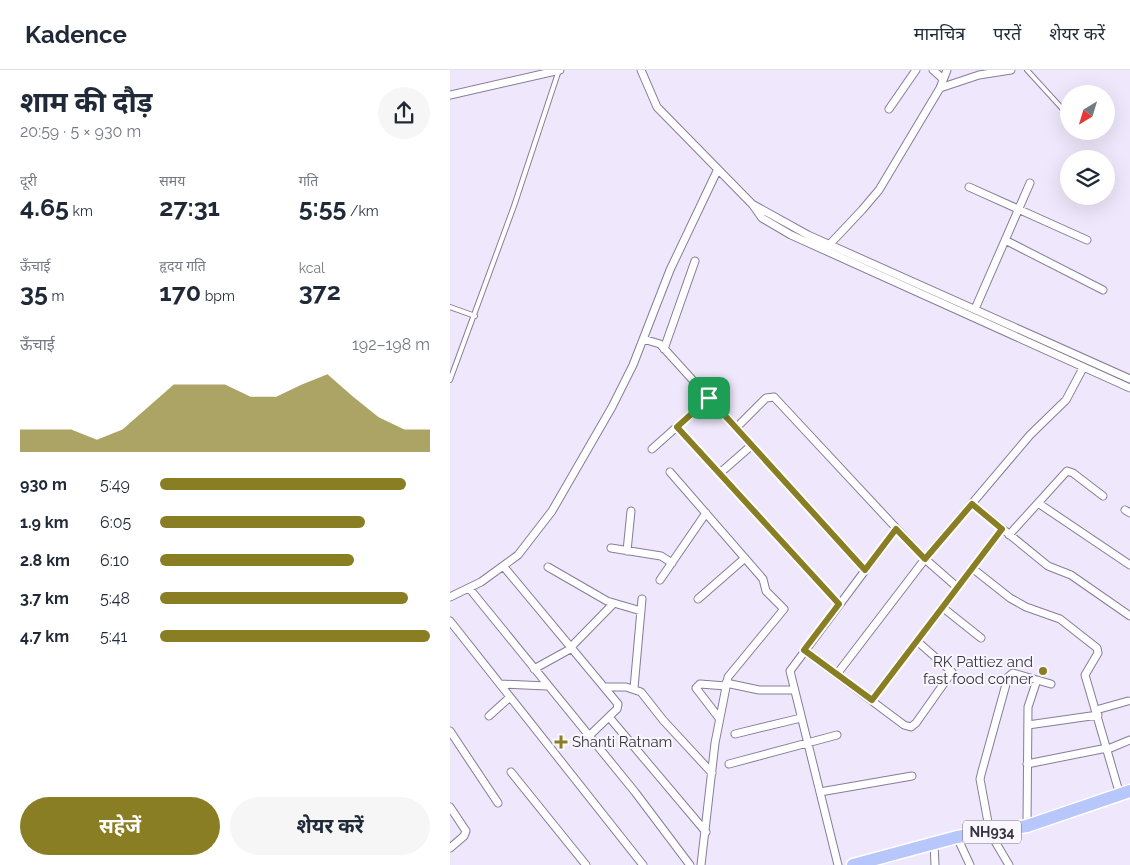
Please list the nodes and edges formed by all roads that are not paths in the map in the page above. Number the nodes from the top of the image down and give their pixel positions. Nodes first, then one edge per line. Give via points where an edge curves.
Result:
1 (559, 70) edge
2 (641, 70) edge
3 (916, 70) edge
4 (933, 70) edge
5 (947, 70) edge
6 (1011, 70) edge
7 (1028, 70) edge
8 (943, 79) junction
9 (940, 88) junction
10 (450, 95) edge
11 (1060, 106) edge
12 (889, 109) dead end
13 (717, 171) junction
14 (1030, 183) dead end
15 (969, 187) dead end
16 (752, 204) junction
17 (1019, 208) junction
18 (1005, 240) junction
19 (1087, 240) dead end
20 (829, 245) junction
21 (695, 261) dead end
22 (1103, 290) dead end
23 (450, 307) edge
24 (975, 309) junction
25 (475, 316) junction
26 (643, 339) junction
27 (664, 349) junction
28 (1083, 368) junction
29 (1130, 378) edge
30 (450, 380) edge
31 (1130, 388) edge
32 (709, 398) junction
33 (677, 427) junction
34 (736, 428) junction
35 (752, 445) junction
36 (652, 449) dead end
37 (670, 472) dead end
38 (720, 473) junction
39 (1103, 496) dead end
40 (1038, 503) junction
41 (972, 504) junction
42 (631, 511) dead end
43 (706, 514) junction
44 (896, 529) junction
45 (1002, 529) junction
46 (1009, 535) junction
47 (611, 548) dead end
48 (627, 551) junction
49 (745, 558) junction
50 (925, 559) junction
51 (672, 563) junction
52 (1130, 565) edge
53 (504, 567) junction
54 (548, 567) dead end
55 (972, 568) junction
56 (865, 570) junction
57 (660, 580) dead end
58 (957, 587) junction
59 (469, 588) junction
60 (450, 596) edge
61 (698, 599) dead end
62 (642, 600) dead end
63 (613, 604) junction
64 (839, 604) junction
65 (942, 607) junction
66 (641, 611) junction
67 (1130, 616) edge
68 (450, 621) edge
69 (981, 638) dead end
70 (917, 641) junction
71 (571, 648) junction
72 (804, 650) junction
73 (534, 669) junction
74 (837, 674) junction
75 (1037, 680) junction
76 (500, 684) junction
77 (726, 684) junction
78 (1051, 684) dead end
79 (548, 686) junction
80 (604, 687) junction
81 (634, 688) junction
82 (794, 690) junction
83 (510, 697) junction
84 (872, 700) junction
85 (1128, 701) dead end
86 (1097, 712) junction
87 (490, 716) dead end
88 (609, 717) junction
89 (719, 718) junction
90 (801, 718) junction
91 (1028, 724) junction
92 (450, 732) edge
93 (735, 734) dead end
94 (837, 735) dead end
95 (588, 736) junction
96 (1130, 740) edge
97 (808, 742) junction
98 (1107, 748) junction
99 (729, 764) dead end
100 (1027, 764) junction
101 (511, 772) dead end
102 (712, 773) junction
103 (912, 776) dead end
104 (820, 792) junction
105 (1125, 793) edge
106 (498, 803) dead end
107 (450, 807) edge
108 (1026, 826) junction
109 (706, 832) junction
110 (990, 833) junction
111 (957, 836) junction
112 (934, 843) junction
113 (450, 848) edge
114 (876, 862) edge
115 (586, 865) edge
116 (643, 865) edge
117 (690, 865) edge
118 (701, 865) edge
119 (838, 865) edge
120 (853, 865) edge
121 (935, 865) edge
122 (970, 865) edge
123 (1009, 865) edge

1 - 10 street
1 - 25 lane
2 - 13 street via 657,108
3 - 12 street
4 - 8 street
5 - 8 street
6 - 9 street via 979,75
7 - 11 lane
8 - 9 street
9 - 20 street via 878,190
13 - 16 street
13 - 26 street via 670,270
14 - 17 street
15 - 17 street
16 - 20 street
16 - 28 street via 762,218 791,235
17 - 18 street
17 - 19 street
18 - 22 street
18 - 24 street
20 - 24 street
21 - 27 street
23 - 25 lane
24 - 29 street
25 - 30 lane
26 - 27 street via 656,342
26 - 53 street via 612,407 560,498 530,542
27 - 32 street
28 - 31 street
28 - 41 street via 1066,400 1030,435
32 - 33 street
32 - 34 street
33 - 36 street
33 - 38 street
34 - 35 street
34 - 44 street via 766,398 774,397
35 - 38 street
35 - 56 street
37 - 43 street
38 - 64 street
39 - 40 street via 1067,471
40 - 46 street
40 - 52 street
41 - 45 street
41 - 50 street
42 - 48 street
43 - 49 street
43 - 51 street
44 - 50 street
44 - 56 street
45 - 46 street
45 - 55 street
46 - 67 street via 1048,566 1067,573
47 - 48 street
48 - 51 street via 661,556
49 - 61 street
49 - 77 street via 763,579 766,591 784,609 734,668
50 - 58 street
50 - 74 street
51 - 57 street
53 - 59 street
53 - 71 street
54 - 63 street
55 - 58 street
55 - 86 street via 1010,598 1060,619 1097,648 1098,654 1085,675
56 - 64 street
58 - 65 street
59 - 60 street
59 - 73 street
62 - 66 street
63 - 66 street
63 - 71 street
64 - 72 street
65 - 69 street
65 - 70 street
66 - 81 street
68 - 76 street
70 - 84 street
70 - 84 street via 952,672 916,723 907,727
71 - 73 street
71 - 80 street
72 - 74 street
72 - 82 street via 790,671
73 - 79 street
74 - 84 street
75 - 78 street
75 - 91 street via 1028,707
75 - 110 street via 1014,673 1008,677 980,779
76 - 79 street
76 - 83 street
77 - 82 street via 759,690
77 - 89 street
77 - 89 street via 696,686
79 - 95 street
80 - 81 street
80 - 88 street via 618,707
81 - 102 street
82 - 90 street
83 - 87 street
83 - 116 street
85 - 86 street
86 - 91 street
86 - 98 street
88 - 95 street
88 - 109 street
89 - 102 street
90 - 93 street
90 - 97 street
91 - 100 street
92 - 106 street
94 - 97 street
95 - 117 street
96 - 98 street
97 - 99 street
97 - 104 street
98 - 100 street
98 - 105 street
100 - 108 street
101 - 115 street
102 - 109 street
103 - 104 street
104 - 119 street
105 - 108 highway, NH934
107 - 113 street via 466,831
108 - 110 highway, NH934
109 - 118 street
110 - 111 highway, NH934
110 - 123 street
111 - 112 highway, NH934
111 - 122 street
112 - 114 highway, NH934
112 - 121 street
114 - 120 highway, NH934

